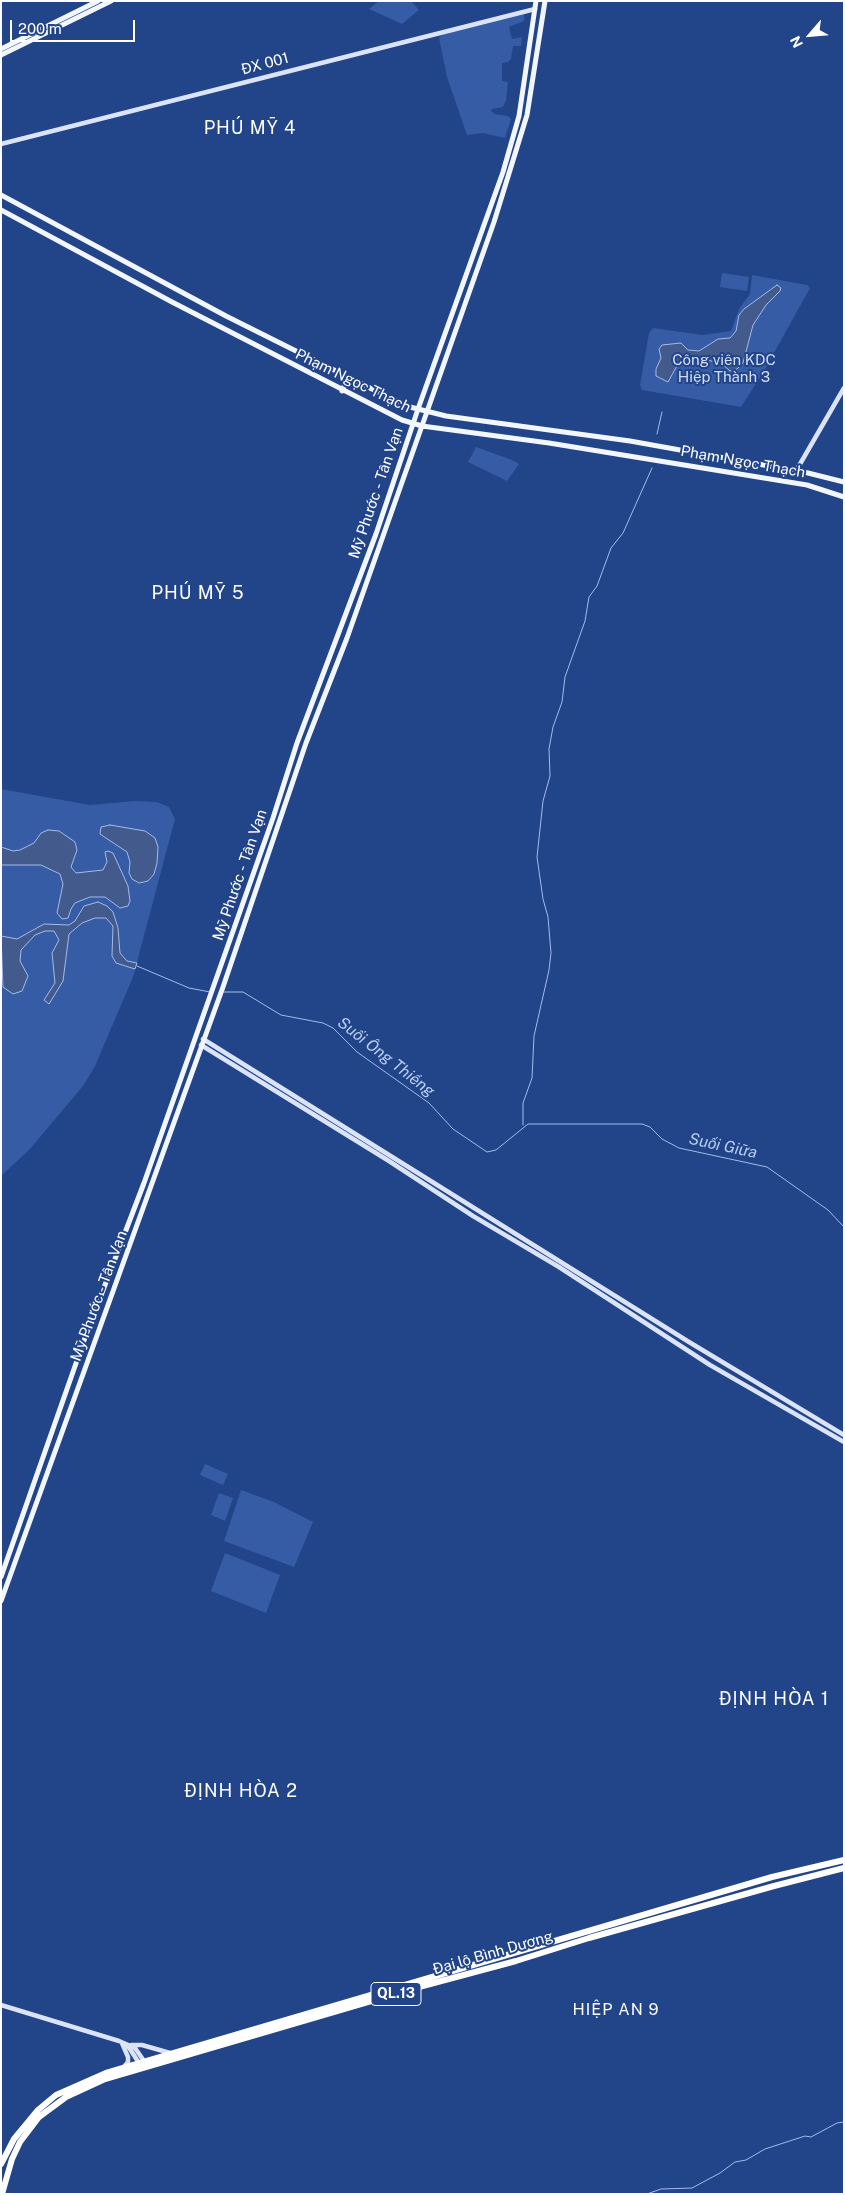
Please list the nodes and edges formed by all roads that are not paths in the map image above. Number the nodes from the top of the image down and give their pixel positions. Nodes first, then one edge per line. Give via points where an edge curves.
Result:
1 (98, 1) edge
2 (111, 1) edge
3 (536, 1) edge
4 (545, 1) edge
5 (535, 9) junction
6 (1, 49) edge
7 (1, 55) edge
8 (1, 144) edge
9 (1, 195) edge
10 (1, 210) edge
11 (52, 222) junction
12 (46, 234) junction
13 (191, 297) junction
14 (184, 308) junction
15 (347, 378) junction
16 (844, 388) edge
17 (342, 391) junction
18 (418, 409) junction
19 (427, 412) junction
20 (413, 424) junction
21 (422, 426) junction
22 (796, 471) junction
23 (844, 482) edge
24 (844, 497) edge
25 (202, 1042) junction
26 (300, 1104) junction
27 (415, 1172) junction
28 (412, 1178) junction
29 (844, 1435) edge
30 (844, 1442) edge
31 (1, 1577) edge
32 (1, 1601) edge
33 (844, 1860) edge
34 (844, 1868) edge
35 (1, 2005) edge
36 (122, 2042) junction
37 (128, 2045) junction
38 (170, 2053) junction
39 (143, 2065) junction
40 (124, 2067) junction
41 (1, 2164) edge
42 (2, 2194) edge

1 - 6 main road
2 - 7 main road
3 - 5 main road, Mỹ Phước - Tân Vạn
4 - 19 main road, Mỹ Phước - Tân Vạn via 531,98 514,161
5 - 8 street, ĐX 001
5 - 18 main road, Mỹ Phước - Tân Vạn via 522,98 510,149
9 - 11 main road, Phạm Ngọc Thạch
10 - 12 main road, Phạm Ngọc Thạch
11 - 12 main road
11 - 13 main road, Phạm Ngọc Thạch
12 - 14 main road, Phạm Ngọc Thạch
13 - 14 main road
13 - 15 main road, Phạm Ngọc Thạch
14 - 17 main road, Phạm Ngọc Thạch
15 - 17 main road
15 - 18 main road, Phạm Ngọc Thạch
16 - 22 street
17 - 20 main road, Phạm Ngọc Thạch
18 - 19 main road, Phạm Ngọc Thạch
18 - 20 main road, Mỹ Phước - Tân Vạn
19 - 21 main road, Mỹ Phước - Tân Vạn
19 - 22 main road, Phạm Ngọc Thạch via 630,441
20 - 21 main road, Phạm Ngọc Thạch
20 - 31 main road, Mỹ Phước - Tân Vạn
21 - 24 main road, Phạm Ngọc Thạch via 807,485
21 - 25 main road, Mỹ Phước - Tân Vạn via 306,743
22 - 23 main road, Phạm Ngọc Thạch
25 - 26 street
25 - 32 main road, Mỹ Phước - Tân Vạn
26 - 27 street
26 - 28 street
27 - 28 street
27 - 29 street
28 - 30 street via 710,1365
33 - 38 highway, Đại lộ Bình Dương / QL.13 via 772,1877
34 - 39 highway, Đại lộ Bình Dương / QL.13
35 - 36 street
36 - 37 street
36 - 40 street via 128,2057
37 - 38 street via 142,2045
37 - 39 street
38 - 39 highway, Đại lộ Bình Dương / QL.13
39 - 40 highway, Đại lộ Bình Dương / QL.13
39 - 42 highway, Đại lộ Bình Dương / QL.13 via 81,2090 56,2103 39,2118 20,2142
40 - 41 highway, Đại lộ Bình Dương / QL.13 via 81,2082 56,2095 16,2136

